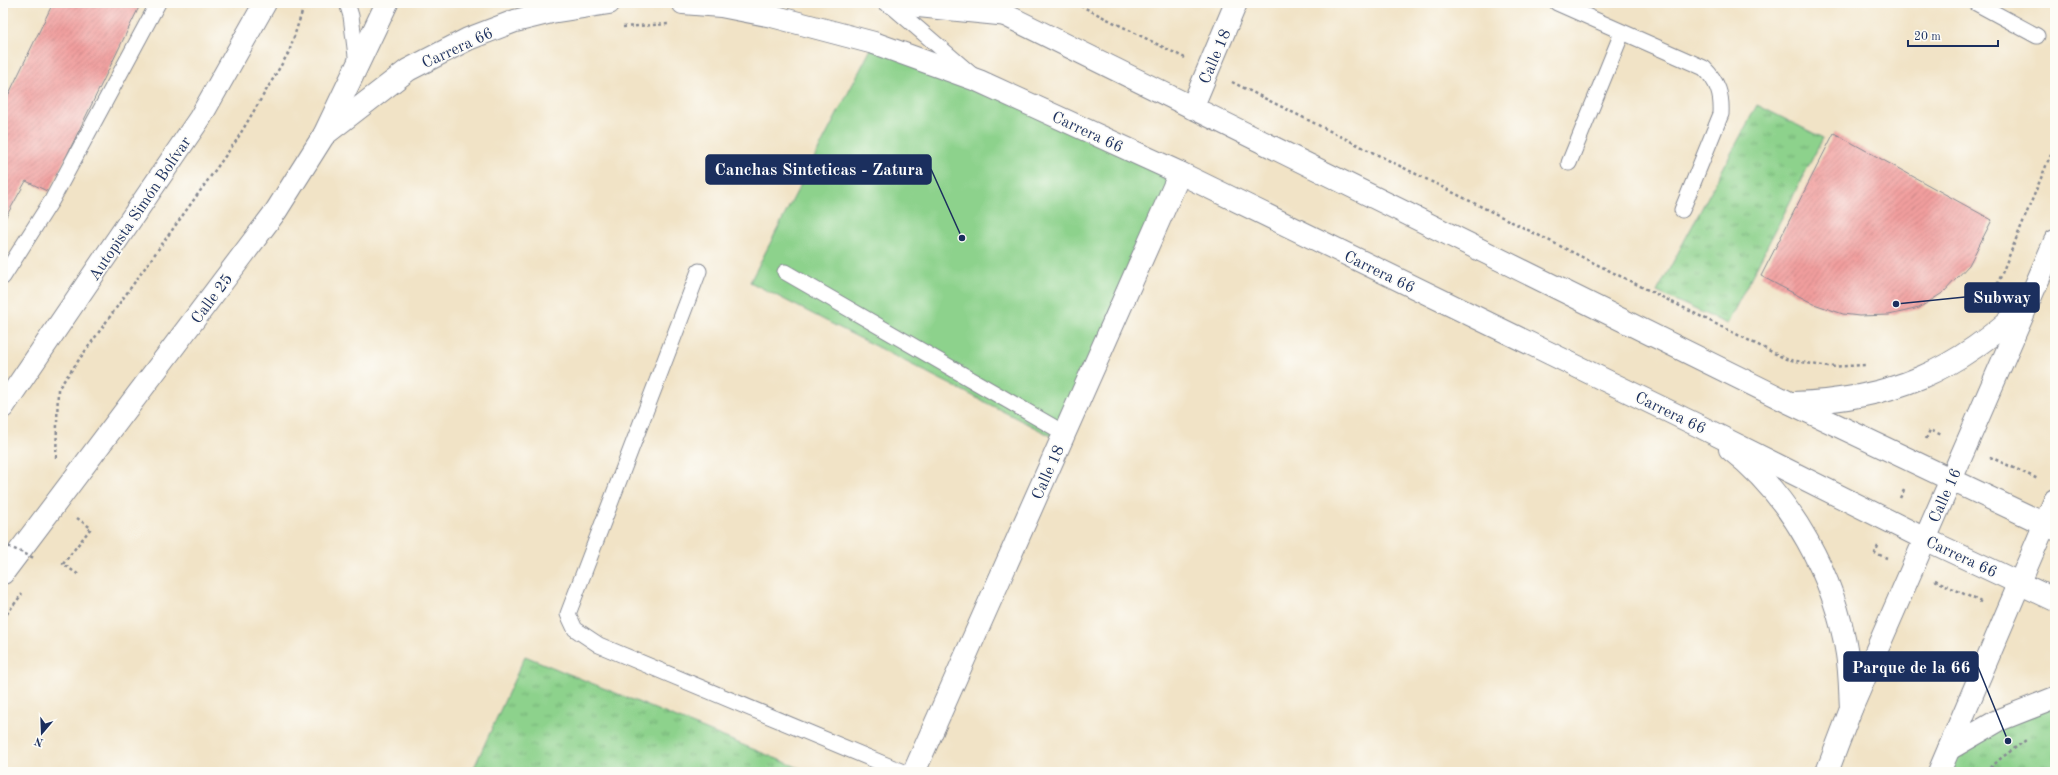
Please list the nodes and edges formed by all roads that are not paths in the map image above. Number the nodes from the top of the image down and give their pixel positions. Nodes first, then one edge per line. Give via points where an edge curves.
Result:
1 (158, 3) edge
2 (265, 3) edge
3 (346, 3) edge
4 (387, 3) edge
5 (609, 3) edge
6 (683, 3) edge
7 (981, 3) edge
8 (1236, 3) edge
9 (1557, 3) edge
10 (1976, 3) edge
11 (713, 4) edge
12 (889, 5) edge
13 (1013, 19) junction
14 (1622, 33) junction
15 (2037, 36) dead end
16 (357, 64) junction
17 (979, 80) junction
18 (1192, 108) junction
19 (324, 135) junction
20 (1569, 163) dead end
21 (1180, 173) junction
22 (1682, 210) dead end
23 (2055, 241) edge
24 (699, 271) dead end
25 (785, 272) dead end
26 (3, 276) edge
27 (2028, 303) junction
28 (1790, 403) junction
29 (3, 407) edge
30 (1700, 427) junction
31 (1064, 433) junction
32 (1950, 479) junction
33 (2055, 500) edge
34 (2050, 527) edge
35 (1925, 539) junction
36 (3, 573) edge
37 (2020, 583) junction
38 (2055, 600) edge
39 (2055, 698) edge
40 (1851, 709) junction
41 (1949, 749) junction
42 (903, 772) edge
43 (914, 772) edge
44 (1827, 772) edge
45 (1939, 772) edge

1 - 26 lane via 52,200
2 - 29 main road, Autopista Simón Bolívar via 200,118
3 - 16 lane via 351,16
4 - 16 main road, Calle 25
5 - 19 main road, Carrera 66 via 514,21 468,39 408,70
6 - 11 main road, Carrera 66
7 - 13 main road
8 - 18 main road, Calle 18
9 - 14 lane
10 - 15 lane
11 - 17 main road, Carrera 66 via 772,16 874,43
12 - 13 lane
12 - 17 lane
13 - 18 main road
14 - 20 lane
14 - 22 lane via 1704,68 1713,77 1719,89 1722,101 1721,114
16 - 19 main road, Calle 25
17 - 21 main road, Carrera 66
18 - 28 main road
19 - 36 main road, Calle 25 via 276,211
21 - 30 main road, Carrera 66
21 - 31 main road, Calle 18
23 - 27 main road, Calle 16
24 - 42 lane via 568,614 575,629 600,645
25 - 31 lane
27 - 28 main road via 1976,348 1916,380 1848,399
27 - 32 main road, Calle 16
28 - 32 main road
30 - 35 main road, Carrera 66
30 - 40 main road via 1736,453 1770,488 1798,525 1813,552 1841,623 1850,673
31 - 43 main road, Calle 18
32 - 34 main road
32 - 35 main road, Calle 16
33 - 34 main road
34 - 37 main road
35 - 37 main road, Carrera 66
35 - 40 main road, Calle 16
37 - 38 main road, Carrera 66
37 - 41 main road
39 - 41 main road via 1999,720
40 - 44 main road, Calle 16
41 - 45 main road

